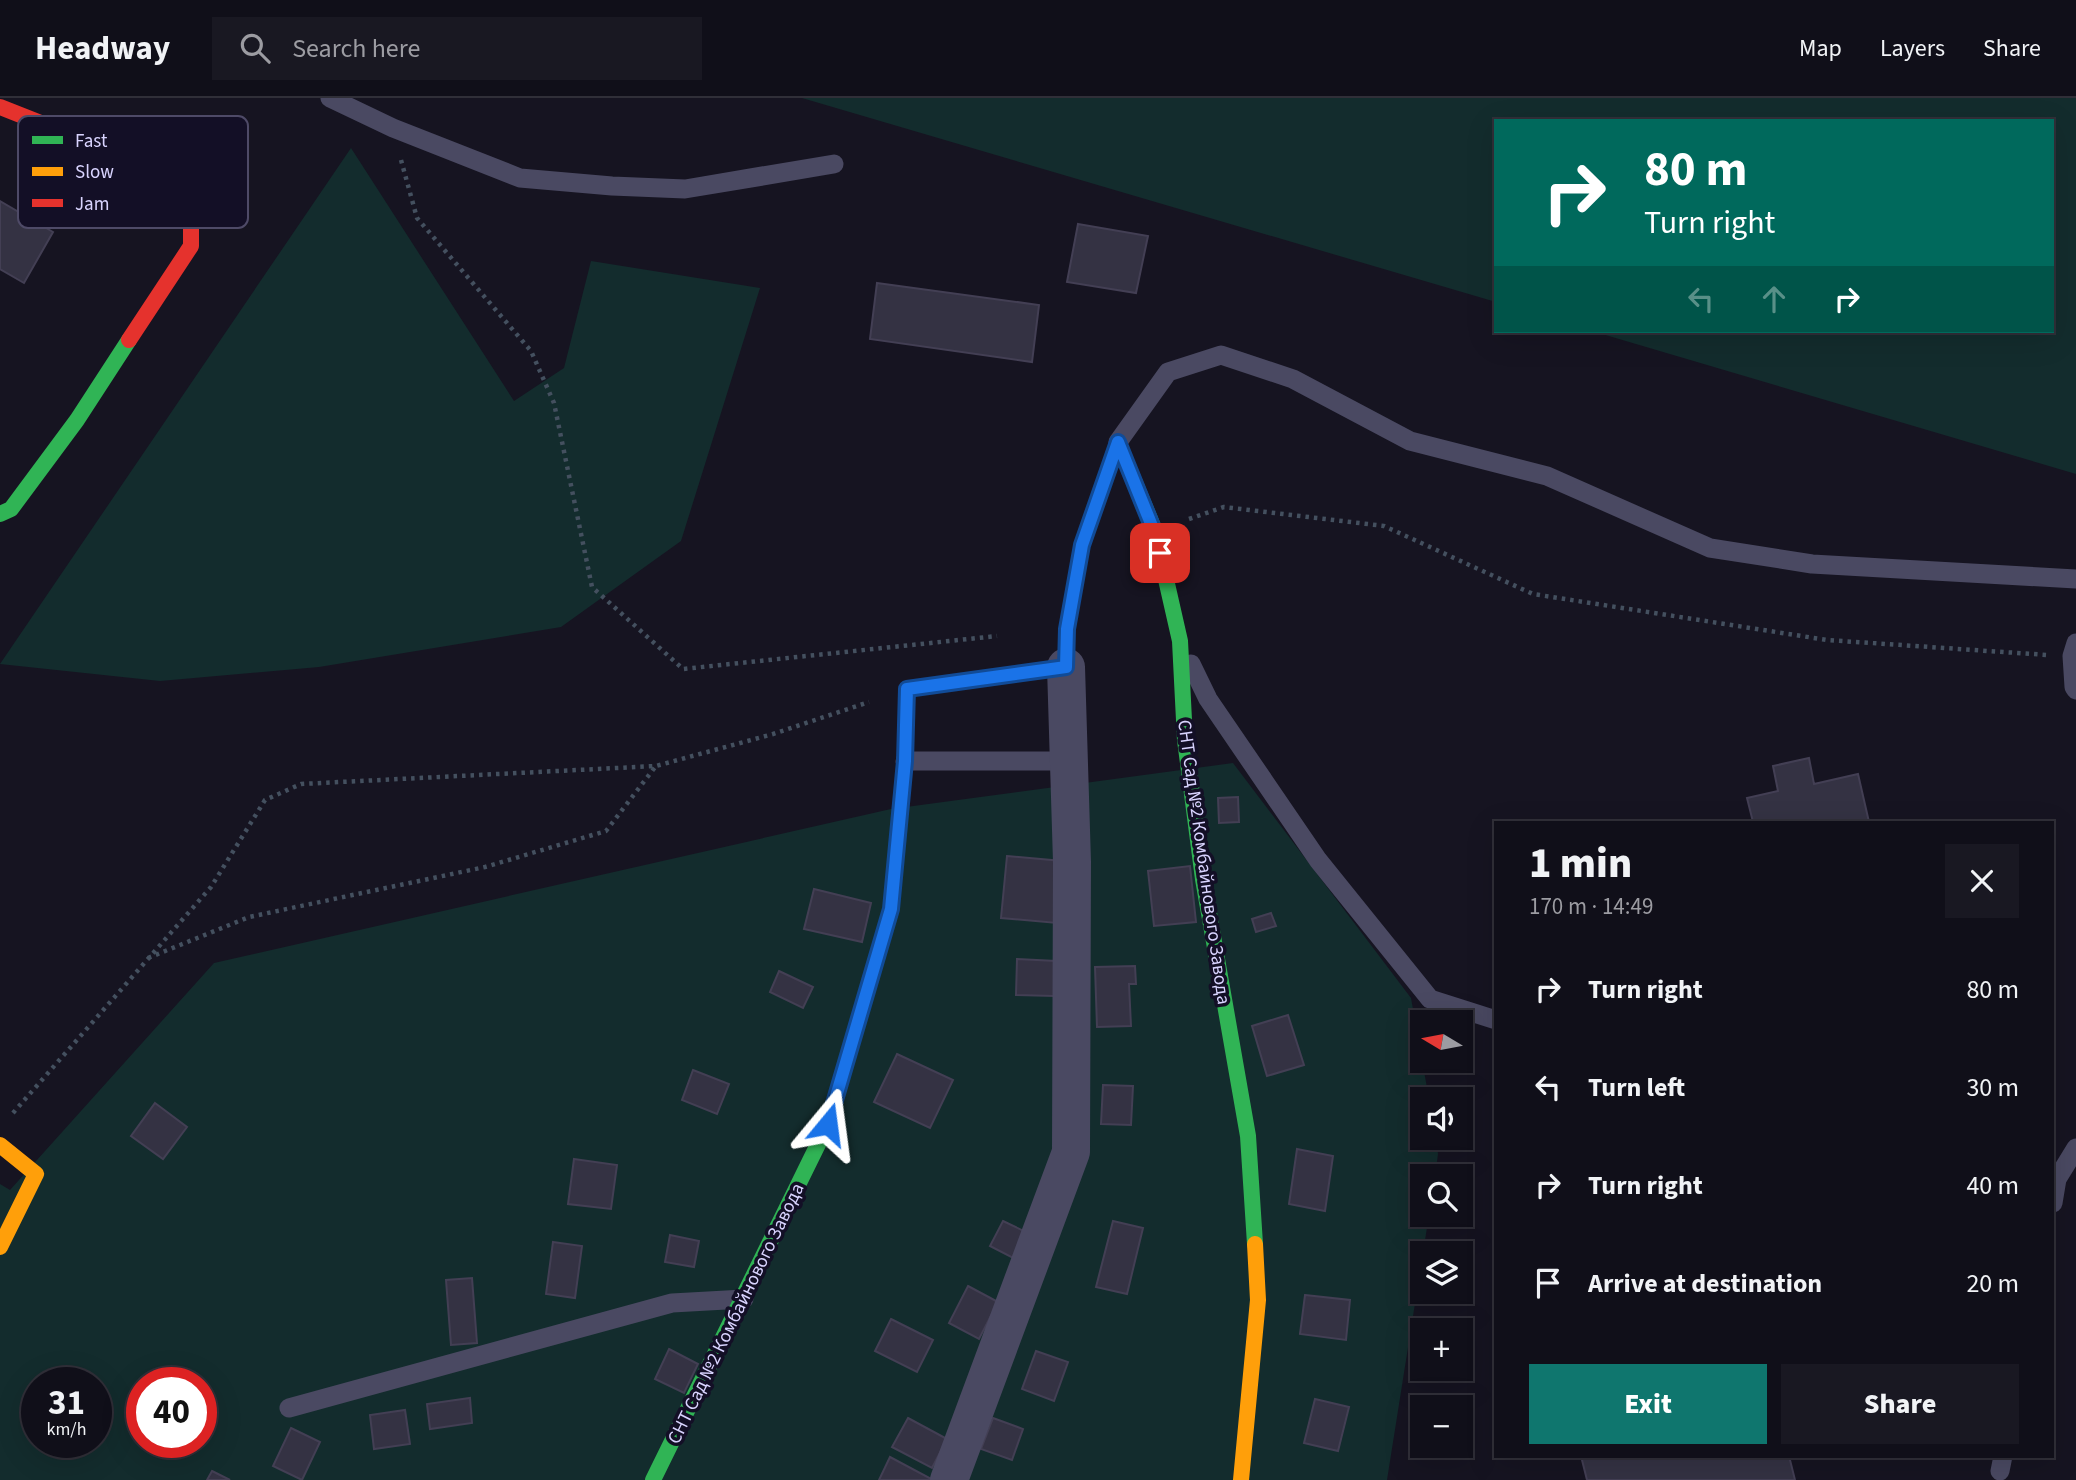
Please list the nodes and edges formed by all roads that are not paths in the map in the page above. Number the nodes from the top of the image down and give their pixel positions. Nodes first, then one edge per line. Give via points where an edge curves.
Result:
1 (330, 98) edge
2 (0, 107) edge
3 (23, 116) edge
4 (834, 164) dead end
5 (191, 228) edge
6 (1118, 442) junction
7 (0, 514) edge
8 (2076, 579) edge
9 (1180, 641) junction
10 (2074, 650) edge
11 (1066, 667) junction
12 (2076, 690) edge
13 (905, 761) junction
14 (1068, 761) junction
15 (1494, 1019) edge
16 (0, 1145) edge
17 (2076, 1148) edge
18 (2054, 1197) edge
19 (0, 1247) edge
20 (744, 1299) junction
21 (289, 1408) dead end
22 (653, 1480) edge
23 (949, 1480) edge
24 (1241, 1480) edge

1 - 4 lane via 520,178 685,188
2 - 3 street
5 - 7 street via 191,246 77,420 11,509
6 - 8 lane via 1168,372 1221,355 1293,379 1410,440 1547,476 1710,548 1812,564
6 - 9 street, СНТ Сад №2 Комбайнового Завода via 1154,531
6 - 11 street via 1082,545 1067,629
9 - 15 lane via 1208,699 1318,860 1430,999
9 - 24 street, СНТ Сад №2 Комбайнового Завода via 1185,740 1203,880 1248,1136 1258,1300
10 - 12 lane
11 - 13 street, СНТ Сад №2 Комбайнового Завода via 907,689
11 - 14 street
13 - 14 lane
13 - 20 street, СНТ Сад №2 Комбайнового Завода via 891,909 828,1124
14 - 23 street via 1071,1152
16 - 19 street via 36,1174
17 - 18 lane via 2057,1179
20 - 21 lane via 672,1303
20 - 22 street, СНТ Сад №2 Комбайнового Завода

